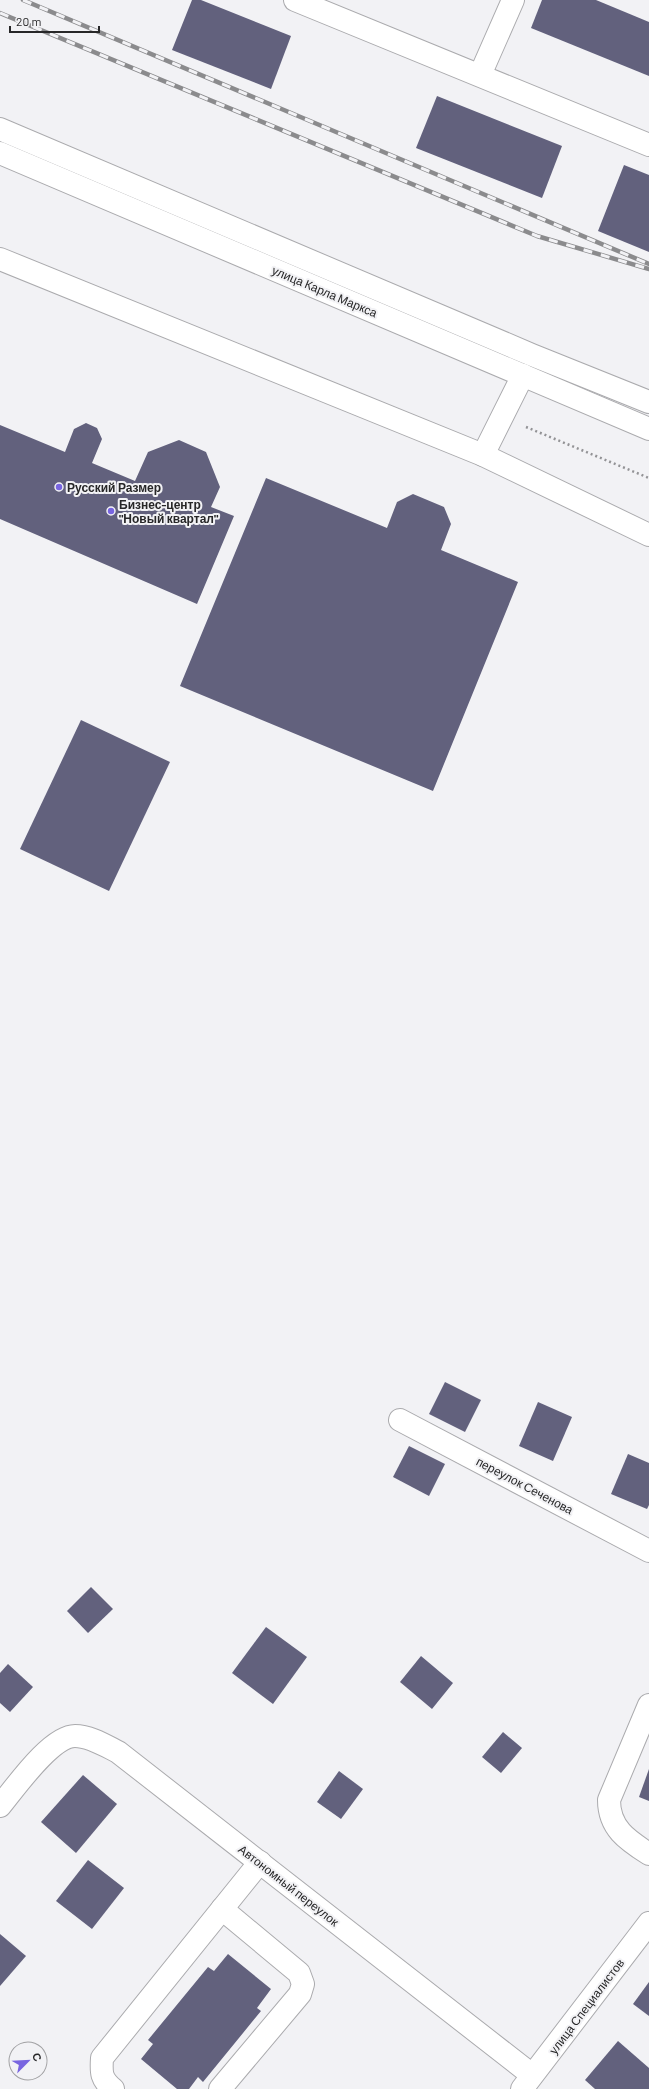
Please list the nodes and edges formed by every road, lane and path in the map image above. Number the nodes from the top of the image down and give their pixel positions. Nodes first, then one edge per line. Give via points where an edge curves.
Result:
1 (295, 0) edge
2 (513, 0) edge
3 (480, 75) junction
4 (0, 128) edge
5 (649, 145) edge
6 (0, 153) edge
7 (0, 259) edge
8 (523, 375) junction
9 (649, 402) edge
10 (502, 417) junction
11 (649, 429) edge
12 (483, 455) junction
13 (649, 478) edge
14 (649, 535) edge
15 (400, 1420) dead end
16 (649, 1551) edge
17 (649, 1705) edge
18 (0, 1806) edge
19 (649, 1854) edge
20 (260, 1862) junction
21 (222, 1910) junction
22 (649, 1923) edge
23 (527, 2082) edge
24 (113, 2089) edge
25 (220, 2089) edge

1 - 3 street
2 - 3 street
3 - 5 street
4 - 9 street, улица Карла Маркса via 532,355
6 - 8 street, улица Карла Маркса
7 - 12 street
8 - 10 street
8 - 11 street, улица Карла Маркса
10 - 12 street
10 - 13 path
12 - 14 street
15 - 16 street, переулок Сеченова
17 - 19 street via 609,1800 609,1813 618,1830
18 - 20 street, Автономный переулок via 54,1744 75,1736 98,1742 118,1752
20 - 21 street
20 - 23 street, Автономный переулок
21 - 24 street via 102,2058 104,2082
21 - 25 street via 299,1973 303,1984 300,1994
22 - 23 street, улица Специалистов

